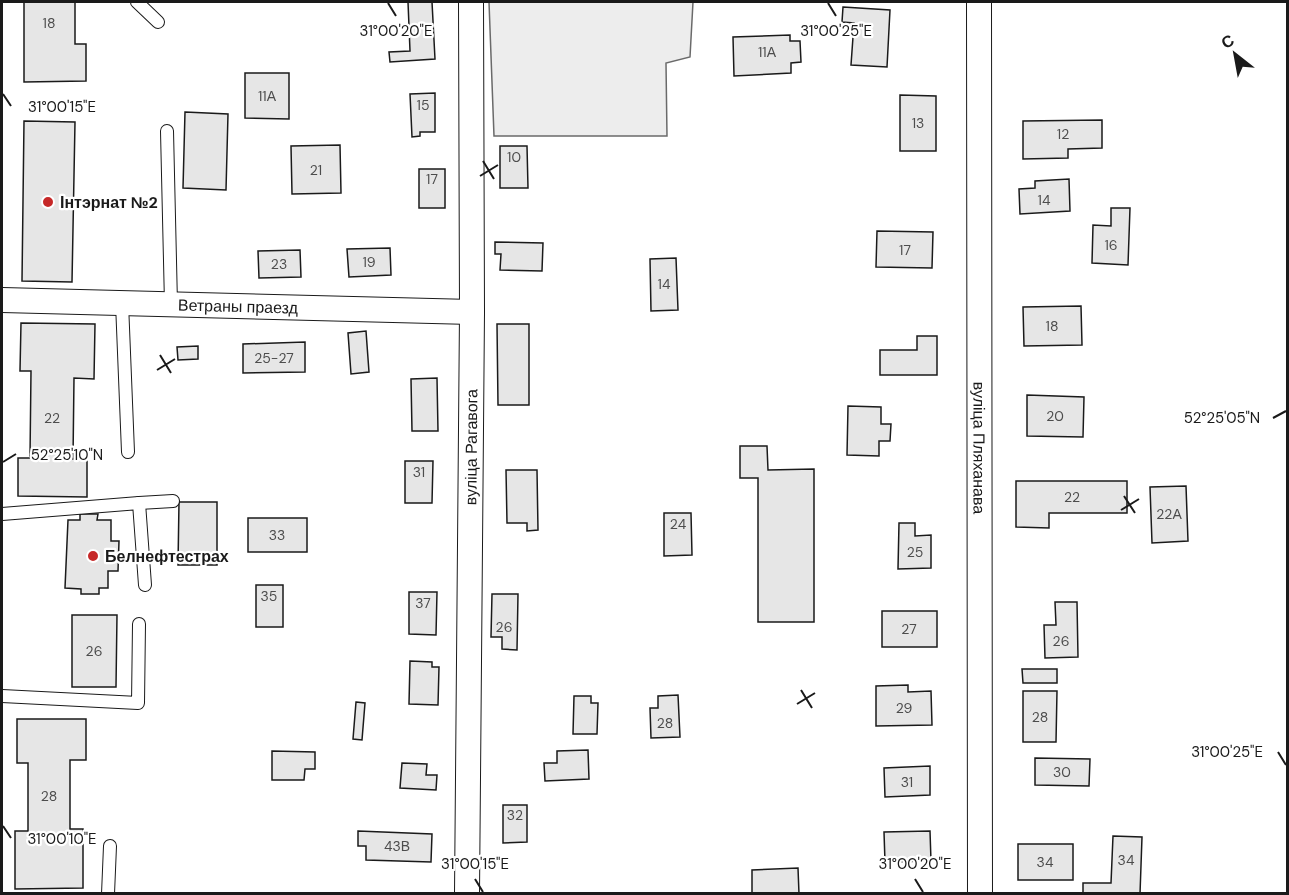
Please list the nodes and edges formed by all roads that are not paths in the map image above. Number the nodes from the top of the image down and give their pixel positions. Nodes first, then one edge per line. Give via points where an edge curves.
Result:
1 (137, 2) edge
2 (471, 2) edge
3 (979, 2) edge
4 (158, 22) dead end
5 (167, 131) dead end
6 (2, 300) edge
7 (122, 303) junction
8 (171, 304) junction
9 (472, 312) junction
10 (128, 452) dead end
11 (173, 501) dead end
12 (139, 503) junction
13 (2, 514) edge
14 (145, 585) dead end
15 (139, 624) dead end
16 (2, 696) edge
17 (110, 846) dead end
18 (108, 894) edge
19 (467, 894) edge
20 (980, 894) edge

1 - 4 lane
2 - 9 street, вуліца Рагавога
3 - 20 street, вуліца Пляханава
5 - 8 lane
6 - 7 street, Ветраны праезд
7 - 8 street, Ветраны праезд
7 - 10 lane
8 - 9 street, Ветраны праезд
9 - 19 street, вуліца Рагавога
11 - 12 lane
12 - 13 lane
12 - 14 lane
15 - 16 lane via 138,703
17 - 18 lane

